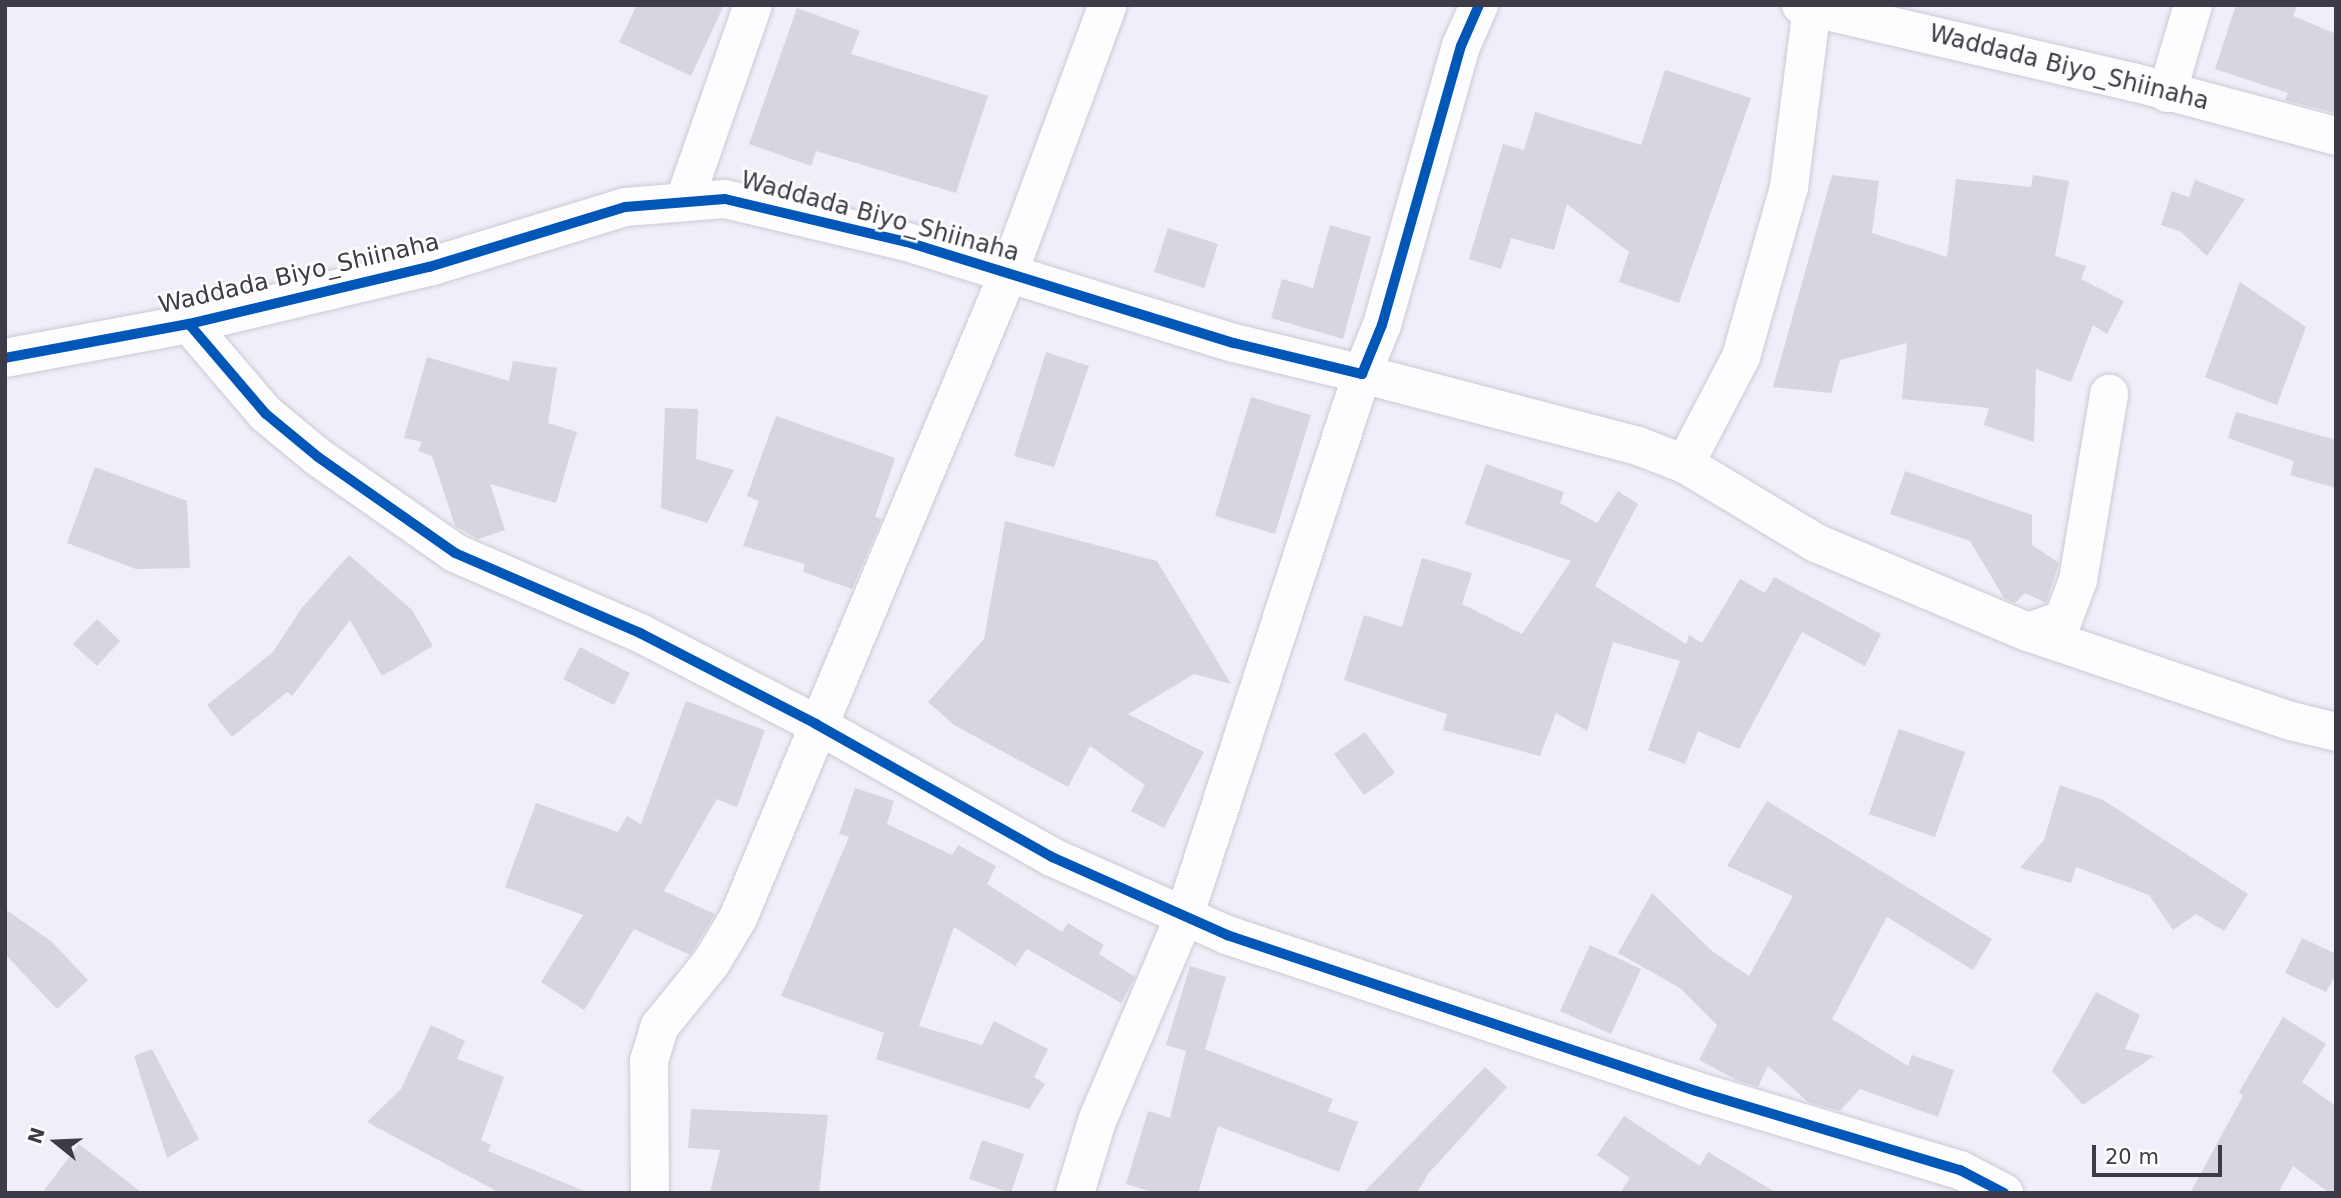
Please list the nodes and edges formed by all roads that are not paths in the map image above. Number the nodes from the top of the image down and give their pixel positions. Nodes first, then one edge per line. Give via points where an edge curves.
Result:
1 (753, 5) edge
2 (1108, 5) edge
3 (1479, 5) edge
4 (2193, 5) edge
5 (1827, 8) edge
6 (2167, 93) junction
7 (2336, 135) edge
8 (684, 202) junction
9 (1009, 272) junction
10 (189, 324) junction
11 (5, 358) edge
12 (1362, 374) junction
13 (2109, 394) dead end
14 (1685, 464) junction
15 (2028, 632) junction
16 (816, 724) junction
17 (2336, 732) edge
18 (1184, 917) junction
19 (650, 1193) edge
20 (1075, 1193) edge
21 (2004, 1193) edge

1 - 8 street
2 - 9 street
3 - 12 street via 1461,46 1382,325
4 - 6 street
5 - 6 street, Waddada Biyo_Shiinaha
5 - 14 street via 1789,187 1741,357
6 - 7 street, Waddada Biyo_Shiinaha
8 - 9 street, Waddada Biyo_Shiinaha via 724,199 907,242
8 - 10 street, Waddada Biyo_Shiinaha via 625,207 429,267
9 - 12 street, Waddada Biyo_Shiinaha via 1234,343
9 - 16 street
10 - 11 street, Waddada Biyo_Shiinaha
10 - 16 street via 267,414 318,457 454,553 640,633
12 - 14 street, Waddada Biyo_Shiinaha via 1639,446
12 - 18 street
13 - 15 street via 2078,580 2063,620
14 - 15 street, Waddada Biyo_Shiinaha via 1816,543
15 - 17 street, Waddada Biyo_Shiinaha
16 - 18 street via 1052,858
16 - 19 street via 738,918 711,963 660,1027 649,1061
18 - 20 street via 1097,1121
18 - 21 street via 1696,1091 1960,1170

